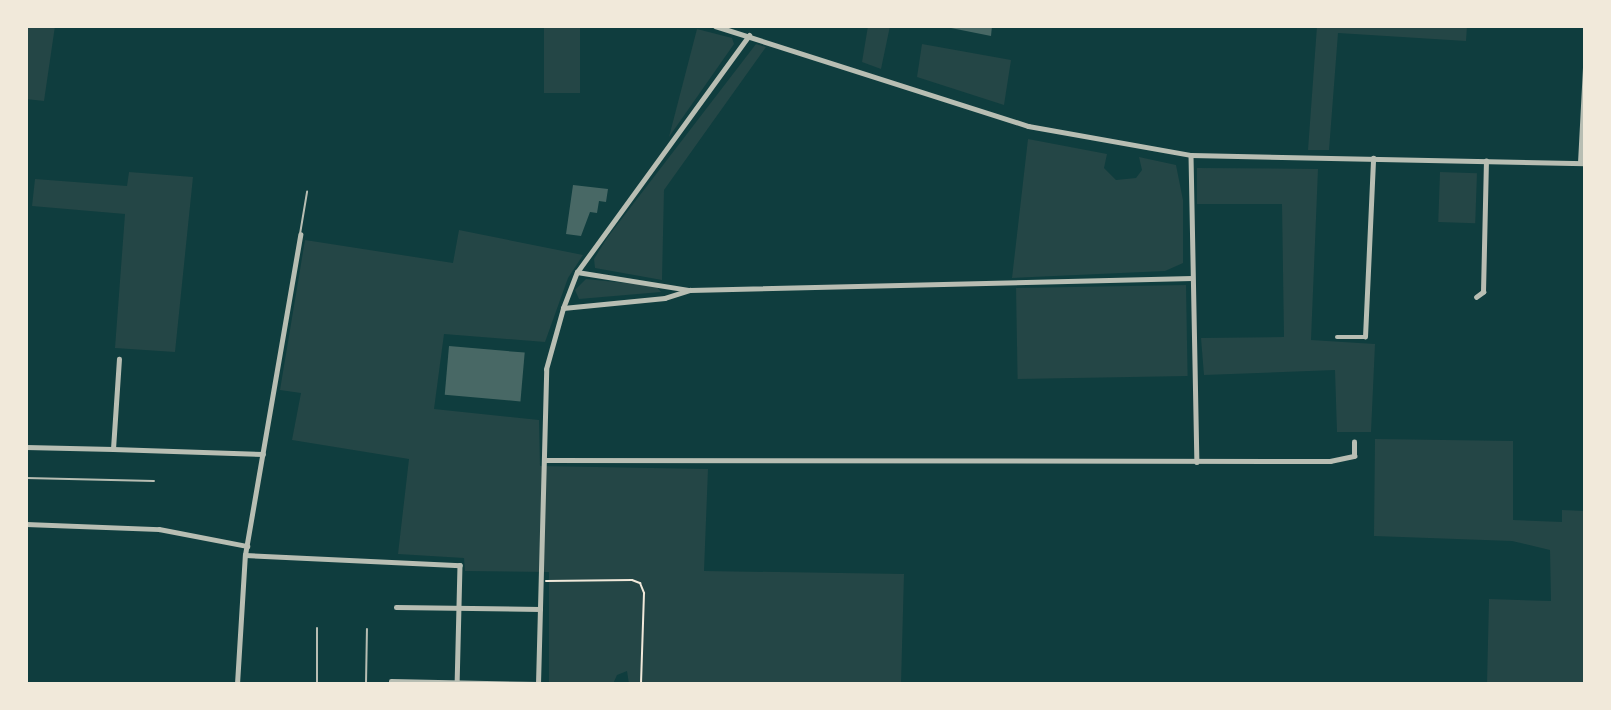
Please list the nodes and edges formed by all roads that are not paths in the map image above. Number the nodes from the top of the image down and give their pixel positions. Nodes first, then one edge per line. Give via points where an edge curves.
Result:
1 (715, 26) edge
2 (749, 35) junction
3 (1585, 66) edge
4 (1191, 155) junction
5 (1373, 158) junction
6 (1486, 161) junction
7 (1582, 163) edge
8 (307, 192) dead end
9 (300, 235) joint
10 (577, 271) junction
11 (1192, 278) junction
12 (690, 290) junction
13 (1476, 297) dead end
14 (563, 308) junction
15 (1337, 337) dead end
16 (119, 359) dead end
17 (1354, 442) dead end
18 (26, 447) edge
19 (113, 449) junction
20 (263, 454) junction
21 (544, 460) junction
22 (1197, 462) junction
23 (26, 478) edge
24 (154, 481) dead end
25 (26, 524) edge
26 (247, 546) junction
27 (245, 555) junction
28 (396, 607) dead end
29 (459, 608) junction
30 (540, 608) junction
31 (317, 628) dead end
32 (367, 629) dead end
33 (391, 681) dead end
34 (457, 683) edge
35 (237, 684) edge
36 (317, 684) edge
37 (366, 684) edge
38 (538, 684) edge

1 - 2 street
2 - 4 street via 1028,126
2 - 10 street
3 - 7 street
4 - 5 street
4 - 11 street
5 - 6 street
5 - 15 street via 1365,337
6 - 7 street
6 - 13 street via 1483,292
8 - 9 lane
9 - 20 street
10 - 12 street
10 - 14 street
11 - 12 street
11 - 22 street
12 - 14 street via 665,298
14 - 21 street via 546,369
16 - 19 street
17 - 22 street via 1354,456 1330,461
18 - 19 street
19 - 20 street
20 - 26 street
21 - 22 street
21 - 30 street
23 - 24 lane
25 - 26 street via 159,529
26 - 27 street
27 - 29 street via 460,565
27 - 35 street
28 - 29 street
29 - 30 street
29 - 34 street
30 - 38 street
31 - 36 lane
32 - 37 lane
33 - 34 street
34 - 38 street

